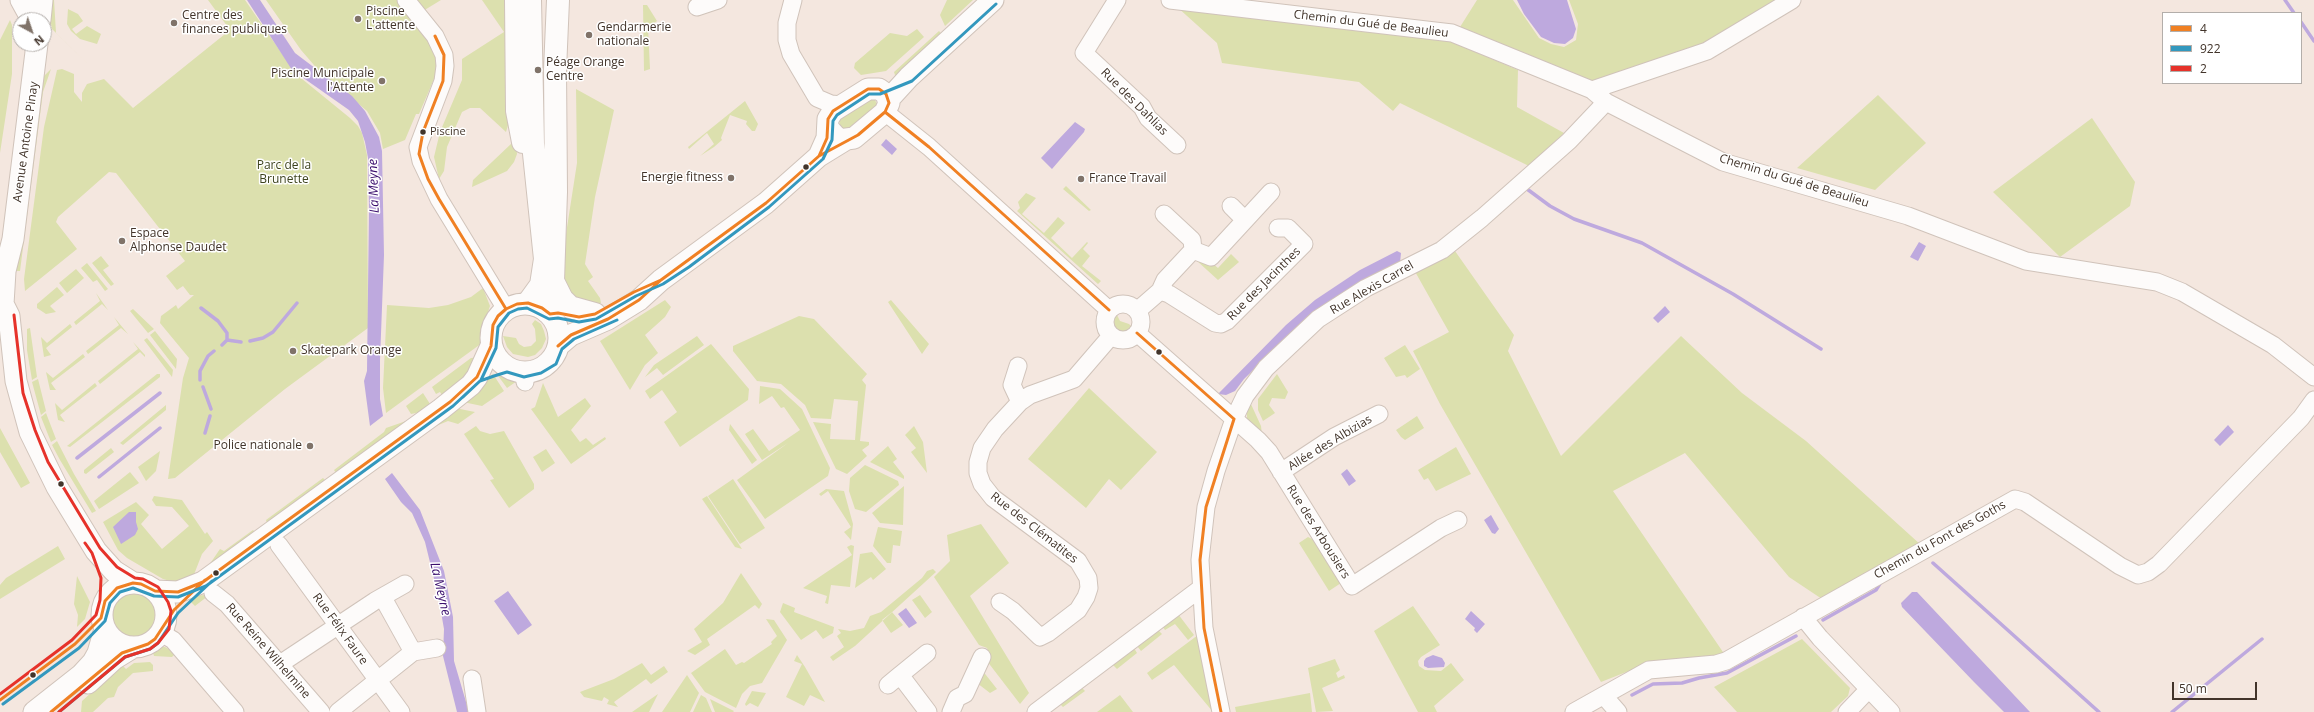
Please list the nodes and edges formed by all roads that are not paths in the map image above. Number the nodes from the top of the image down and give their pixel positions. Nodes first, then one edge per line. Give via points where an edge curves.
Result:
1 (21, 0) edge
2 (42, 0) edge
3 (406, 0) edge
4 (516, 0) edge
5 (523, 0) edge
6 (530, 0) edge
7 (540, 0) edge
8 (548, 0) edge
9 (559, 0) edge
10 (564, 0) edge
11 (718, 0) edge
12 (793, 0) edge
13 (993, 0) edge
14 (1117, 0) edge
15 (1170, 0) edge
16 (1792, 0) edge
17 (697, 7) dead end
18 (28, 12) edge
19 (41, 12) edge
20 (36, 52) edge
21 (1592, 90) junction
22 (884, 100) junction
23 (1606, 102) junction
24 (836, 124) junction
25 (1177, 145) dead end
26 (526, 150) junction
27 (537, 177) junction
28 (556, 192) junction
29 (1272, 192) dead end
30 (1231, 206) dead end
31 (1164, 214) dead end
32 (1245, 220) junction
33 (1278, 228) dead end
34 (542, 230) junction
35 (1193, 250) junction
36 (661, 280) junction
37 (553, 282) junction
38 (1160, 292) junction
39 (506, 309) junction
40 (542, 310) junction
41 (1109, 310) junction
42 (1137, 311) junction
43 (595, 314) junction
44 (4, 316) edge
45 (1137, 333) junction
46 (1112, 336) junction
47 (491, 346) junction
48 (558, 346) junction
49 (1018, 366) dead end
50 (518, 374) junction
51 (477, 377) junction
52 (2314, 377) edge
53 (2314, 400) edge
54 (1020, 402) junction
55 (1379, 414) dead end
56 (1234, 420) junction
57 (1281, 472) junction
58 (1458, 520) dead end
59 (280, 545) dead end
60 (96, 551) junction
61 (134, 583) junction
62 (405, 584) dead end
63 (208, 587) junction
64 (1201, 588) junction
65 (155, 591) junction
66 (383, 598) junction
67 (104, 601) junction
68 (1000, 602) dead end
69 (1803, 617) junction
70 (338, 625) junction
71 (163, 626) junction
72 (105, 629) junction
73 (132, 648) junction
74 (437, 648) dead end
75 (413, 652) junction
76 (927, 653) dead end
77 (982, 657) dead end
78 (280, 664) junction
79 (81, 675) junction
80 (472, 679) dead end
81 (378, 681) junction
82 (1868, 690) junction
83 (1604, 696) junction
84 (54, 711) edge
85 (34, 712) edge
86 (235, 712) edge
87 (321, 712) edge
88 (338, 712) edge
89 (401, 712) edge
90 (477, 712) edge
91 (928, 712) edge
92 (951, 712) edge
93 (1036, 712) edge
94 (1221, 712) edge
95 (1574, 712) edge
96 (1618, 712) edge
97 (1847, 712) edge
98 (1891, 712) edge

1 - 18 main road
2 - 19 main road
3 - 39 street via 434,36 444,55 443,81 418,147 421,161 439,199
4 - 26 highway via 516,111
5 - 26 highway via 525,50 522,112
6 - 27 highway via 533,144
7 - 34 highway
8 - 34 highway via 552,139
9 - 28 highway via 555,70
10 - 28 highway via 569,158
11 - 17 street
12 - 24 street via 786,40 790,54 817,98 831,104
13 - 22 main road
14 - 25 street, Rue des Dahlias via 1084,52 1142,107 1148,118
15 - 21 street, Chemin du Gué de Beaulieu via 1452,32
16 - 21 street via 1707,51
20 - 44 main road, Avenue Antoine Pinay via 13,239 5,271 2,304
21 - 23 street, Chemin du Gué de Beaulieu
22 - 24 main road via 868,89
22 - 24 main road via 854,138
22 - 41 street via 929,147
23 - 52 street, Chemin du Gué de Beaulieu via 1723,162 1908,216 2026,261 2157,282 2182,292 2273,345
23 - 56 street, Rue Alexis Carrel via 1569,141 1442,250 1366,288 1318,319 1255,381
24 - 36 main road via 819,156 760,208
26 - 27 highway
27 - 34 highway
28 - 37 highway
29 - 32 street
30 - 32 street
31 - 35 street via 1192,240
32 - 35 street via 1211,257
33 - 38 street, Rue des Jacinthes via 1288,228 1304,244 1227,321 1215,323 1169,294
34 - 40 highway via 545,259 541,285
35 - 38 street via 1165,280
36 - 43 main road
36 - 48 main road via 626,309 576,332
37 - 40 highway
37 - 43 highway via 562,299 570,307
38 - 42 street
39 - 40 main road via 517,304
39 - 47 main road via 493,325
40 - 43 main road via 583,316
40 - 48 main road via 558,329
41 - 42 street via 1120,304 1127,304
41 - 46 street via 1105,323
42 - 45 street via 1141,320
44 - 60 main road, Avenue Antoine Pinay via 16,381 30,432 54,481
45 - 46 street via 1122,340
45 - 56 street, Rue des Arbousiers
46 - 54 street, Rue des Clématites via 1074,379 1030,395
47 - 50 main road via 500,362
47 - 51 main road
48 - 50 main road via 556,354 546,365 532,372
49 - 54 street via 1012,385
50 - 51 main road
51 - 63 main road via 441,409
53 - 69 street, Chemin du Font des Goths via 2296,423 2159,564 2148,572 2138,575 2120,566 2025,502 2015,499
54 - 68 street, Rue des Clématites via 982,448 978,467 982,484 993,498 1078,560 1085,570 1089,588 1078,610 1040,637
55 - 57 street, Allée des Albizias via 1334,437
56 - 57 street, Rue des Arbousiers via 1262,444
56 - 64 street, Rue Alexis Carrel via 1206,507 1200,560
57 - 58 street, Rue des Arbousiers via 1352,586 1441,528
59 - 70 street, Rue Félix Faure
60 - 61 main road, Avenue Antoine Pinay via 114,571
60 - 67 main road, Avenue Antoine Pinay via 106,577
61 - 65 main road via 148,586
61 - 67 main road via 117,588
62 - 66 street
63 - 65 main road via 178,592
63 - 71 main road
63 - 78 street, Rue Reine Wilhelmine via 227,604
64 - 93 street
64 - 94 street, Rue Alexis Carrel via 1206,637
65 - 71 main road via 164,604
66 - 70 street
66 - 75 street
67 - 72 main road via 101,618
69 - 82 street
69 - 83 street, Chemin du Font des Goths via 1726,661 1648,670
70 - 78 street
70 - 81 street, Rue Félix Faure
71 - 73 main road via 148,644
71 - 86 street
72 - 73 main road via 119,644
72 - 79 main road via 98,653
73 - 84 main road via 114,659
74 - 75 street
75 - 81 street
76 - 91 street via 894,680
77 - 92 street via 965,694 957,698
78 - 87 street, Rue Reine Wilhelmine
79 - 84 street via 58,699
79 - 85 main road
80 - 90 street
81 - 88 street
81 - 89 street, Rue Félix Faure
82 - 97 street
82 - 98 street
83 - 95 street, Chemin du Font des Goths
83 - 96 street

